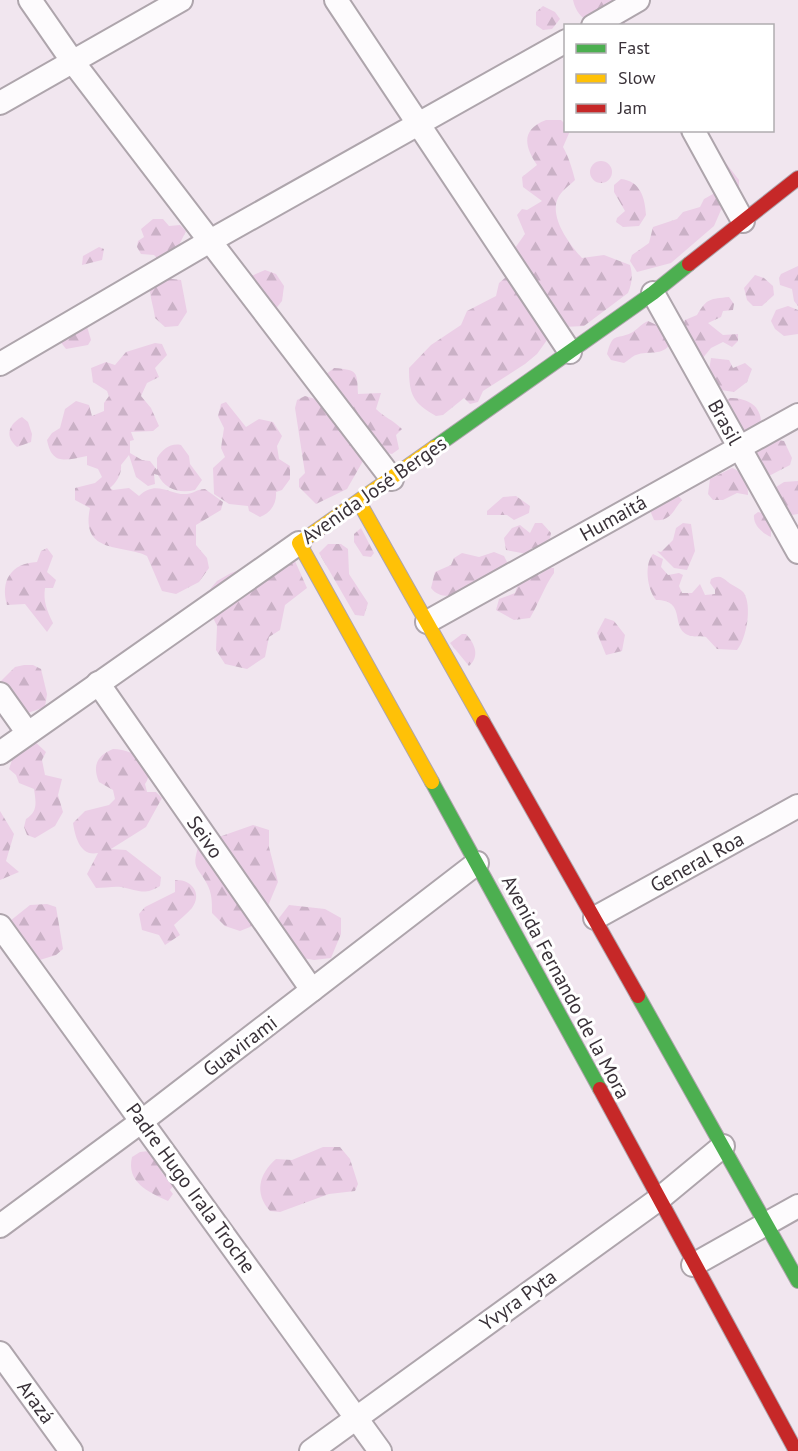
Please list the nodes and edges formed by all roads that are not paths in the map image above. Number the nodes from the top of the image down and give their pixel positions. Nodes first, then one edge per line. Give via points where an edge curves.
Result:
1 (30, 0) edge
2 (181, 0) edge
3 (336, 0) edge
4 (630, 8) edge
5 (597, 24) edge
6 (564, 42) edge
7 (73, 62) junction
8 (0, 103) edge
9 (418, 123) junction
10 (694, 132) edge
11 (798, 178) edge
12 (743, 221) junction
13 (210, 241) junction
14 (653, 293) junction
15 (570, 352) junction
16 (0, 364) edge
17 (798, 415) edge
18 (740, 448) junction
19 (392, 479) junction
20 (359, 502) junction
21 (299, 543) junction
22 (798, 552) edge
23 (427, 622) junction
24 (98, 683) junction
25 (0, 694) edge
26 (27, 732) junction
27 (0, 753) edge
28 (798, 806) edge
29 (477, 863) junction
30 (595, 918) junction
31 (0, 926) edge
32 (312, 990) junction
33 (142, 1120) junction
34 (723, 1146) junction
35 (659, 1199) junction
36 (798, 1206) edge
37 (766, 1223) junction
38 (0, 1226) edge
39 (693, 1265) junction
40 (798, 1281) edge
41 (0, 1353) edge
42 (356, 1417) junction
43 (71, 1451) edge
44 (310, 1451) edge
45 (380, 1451) edge
46 (796, 1451) edge

1 - 7 street
2 - 7 street
3 - 9 street
4 - 5 street
6 - 9 street
7 - 8 street
7 - 13 street
9 - 13 street
9 - 15 street
10 - 12 street
11 - 12 main road, Avenida José Berges
12 - 14 main road, Avenida José Berges
13 - 16 street
13 - 19 street
14 - 15 main road, Avenida José Berges
14 - 18 street, Brasil
15 - 19 main road, Avenida José Berges
17 - 18 street, Humaitá
18 - 22 street, Brasil
18 - 23 street, Humaitá
19 - 20 main road, Avenida José Berges
20 - 21 main road, Avenida José Berges
20 - 23 main road
21 - 24 street, Avenida José Berges
21 - 29 main road, Avenida Fernando de la Mora
23 - 30 main road
24 - 26 street, Avenida José Berges
24 - 32 street, Seivo
25 - 26 street
26 - 27 street, Avenida José Berges
28 - 30 street, General Roa
29 - 32 street, Guavirami
29 - 35 main road, Avenida Fernando de la Mora
30 - 34 main road
31 - 33 street, Padre Hugo Irala Troche
32 - 33 street, Guavirami
33 - 38 street, Guavirami
33 - 42 street, Padre Hugo Irala Troche
34 - 35 street, Yvyra Pyta
34 - 37 main road
35 - 39 main road, Avenida Fernando de la Mora
35 - 42 street, Yvyra Pyta
36 - 37 street
37 - 39 street
37 - 40 main road
39 - 46 main road, Avenida Fernando de la Mora
41 - 43 street, Arazá
42 - 44 street, Yvyra Pyta
42 - 45 street, Padre Hugo Irala Troche

